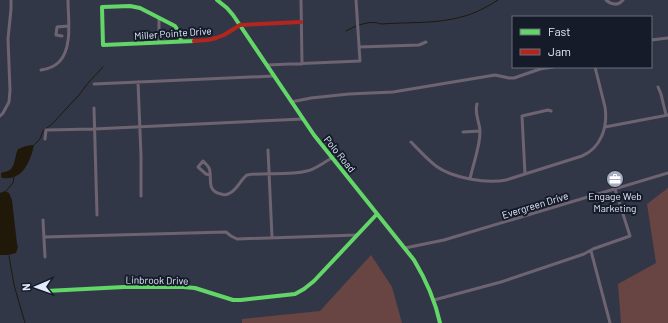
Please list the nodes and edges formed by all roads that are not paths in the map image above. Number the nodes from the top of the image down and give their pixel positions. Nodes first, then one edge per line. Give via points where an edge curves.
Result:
1 (11, 0) edge
2 (68, 0) edge
3 (217, 0) edge
4 (301, 0) edge
5 (356, 0) edge
6 (606, 0) edge
7 (623, 0) edge
8 (159, 18) junction
9 (302, 22) junction
10 (240, 25) junction
11 (68, 26) junction
12 (62, 36) dead end
13 (668, 38) edge
14 (652, 40) edge
15 (181, 41) junction
16 (159, 42) junction
17 (426, 42) dead end
18 (359, 46) junction
19 (302, 64) junction
20 (267, 65) junction
21 (546, 68) edge
22 (595, 68) edge
23 (42, 70) dead end
24 (274, 76) junction
25 (138, 82) junction
26 (94, 84) dead end
27 (658, 87) dead end
28 (291, 102) junction
29 (477, 104) dead end
30 (94, 108) dead end
31 (551, 111) dead end
32 (667, 115) edge
33 (0, 116) edge
34 (303, 119) junction
35 (605, 126) junction
36 (139, 127) junction
37 (94, 129) junction
38 (463, 132) dead end
39 (480, 132) junction
40 (45, 139) dead end
41 (411, 142) dead end
42 (268, 150) dead end
43 (332, 158) junction
44 (668, 173) edge
45 (210, 174) dead end
46 (269, 174) junction
47 (525, 174) junction
48 (470, 179) junction
49 (615, 189) junction
50 (141, 196) dead end
51 (377, 214) junction
52 (97, 215) dead end
53 (43, 220) dead end
54 (357, 234) junction
55 (44, 236) junction
56 (272, 237) junction
57 (405, 248) junction
58 (591, 251) junction
59 (44, 257) dead end
60 (46, 290) dead end
61 (434, 300) junction
62 (440, 323) edge
63 (610, 323) edge

1 - 33 street via 8,39 9,102
2 - 11 street
3 - 10 street, Polo Road via 231,12
4 - 9 street
5 - 18 street
6 - 7 street via 614,4
8 - 15 street via 177,28
8 - 16 street
8 - 16 street, Miller Pointe Drive via 134,6 102,7 103,45
9 - 10 street
9 - 19 street
10 - 15 street, Miller Pointe Drive via 212,40
10 - 20 street, Polo Road
11 - 12 street via 57,27 56,36
11 - 23 street via 68,43 64,54 51,68
13 - 14 street
15 - 16 street, Miller Pointe Drive
17 - 18 street via 419,45
18 - 19 street via 360,61
19 - 20 street
20 - 24 street, Polo Road
21 - 28 street via 514,78 495,75 393,92 349,94
22 - 35 street via 605,107
24 - 25 street
24 - 28 street, Polo Road
25 - 26 street
25 - 36 street
27 - 32 street
28 - 34 street, Polo Road
29 - 39 street
30 - 37 street
31 - 47 street via 522,116
32 - 35 street
34 - 36 street
34 - 43 street, Polo Road
35 - 47 street via 596,145 587,154
36 - 37 street
36 - 50 street
37 - 40 street via 46,130
37 - 52 street
38 - 39 street
39 - 48 street
41 - 48 street via 436,166
42 - 46 street
43 - 46 street via 307,171
43 - 51 street, Polo Road
44 - 49 street, Evergreen Drive
45 - 46 street via 210,184 215,192 225,195 235,189 247,175
46 - 56 street
47 - 48 street via 494,182
49 - 57 street, Evergreen Drive via 444,240
49 - 58 street via 630,236
51 - 54 street, Linbrook Drive
51 - 57 street, Polo Road
53 - 55 street
54 - 56 street
54 - 60 street, Linbrook Drive via 316,279 295,294 233,300 183,287
55 - 56 street via 226,232 237,239
55 - 59 street
57 - 61 street, Polo Road via 424,276
58 - 61 street via 501,282
58 - 63 street
61 - 62 street, Polo Road

